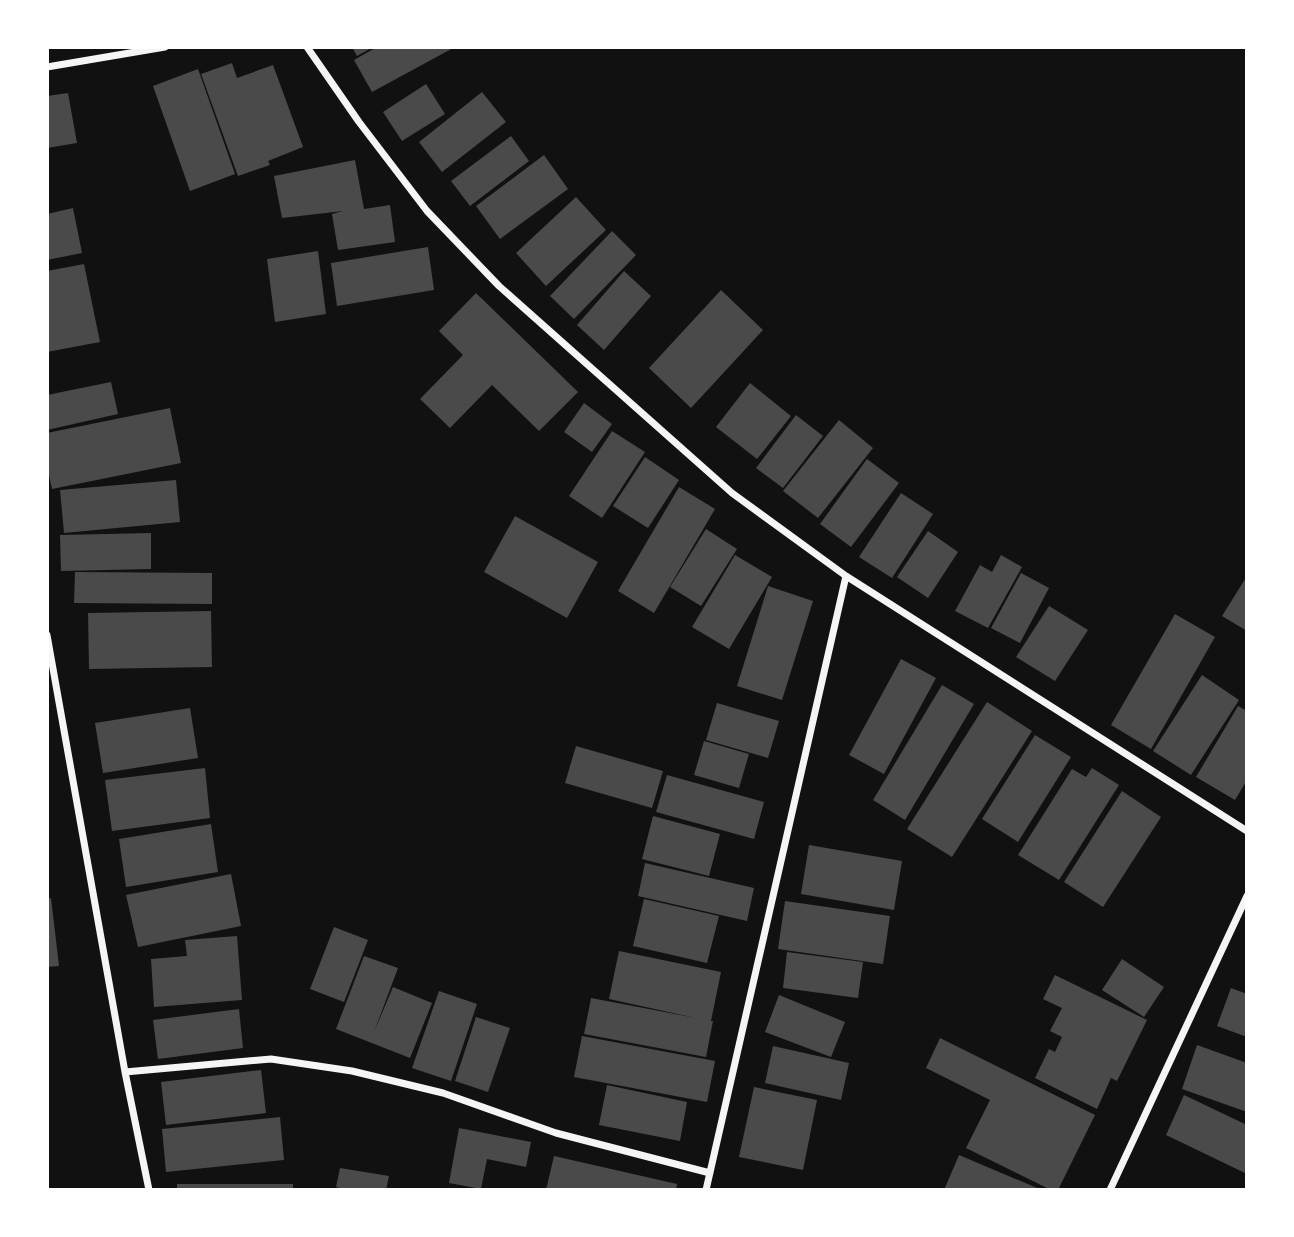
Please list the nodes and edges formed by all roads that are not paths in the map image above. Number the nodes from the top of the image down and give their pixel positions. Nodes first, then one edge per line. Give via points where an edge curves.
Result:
1 (165, 47) edge
2 (307, 47) edge
3 (47, 67) edge
4 (846, 576) junction
5 (47, 635) edge
6 (51, 681) edge
7 (1247, 831) edge
8 (1247, 896) edge
9 (125, 1072) junction
10 (710, 1172) junction
11 (149, 1190) edge
12 (706, 1190) edge
13 (1110, 1190) edge

1 - 3 street
2 - 4 street via 428,211 499,286 732,493
4 - 7 street
4 - 10 street
5 - 6 street
6 - 9 street
8 - 13 street
9 - 10 street via 271,1059 352,1070 443,1093 556,1133
9 - 11 street
10 - 12 street

